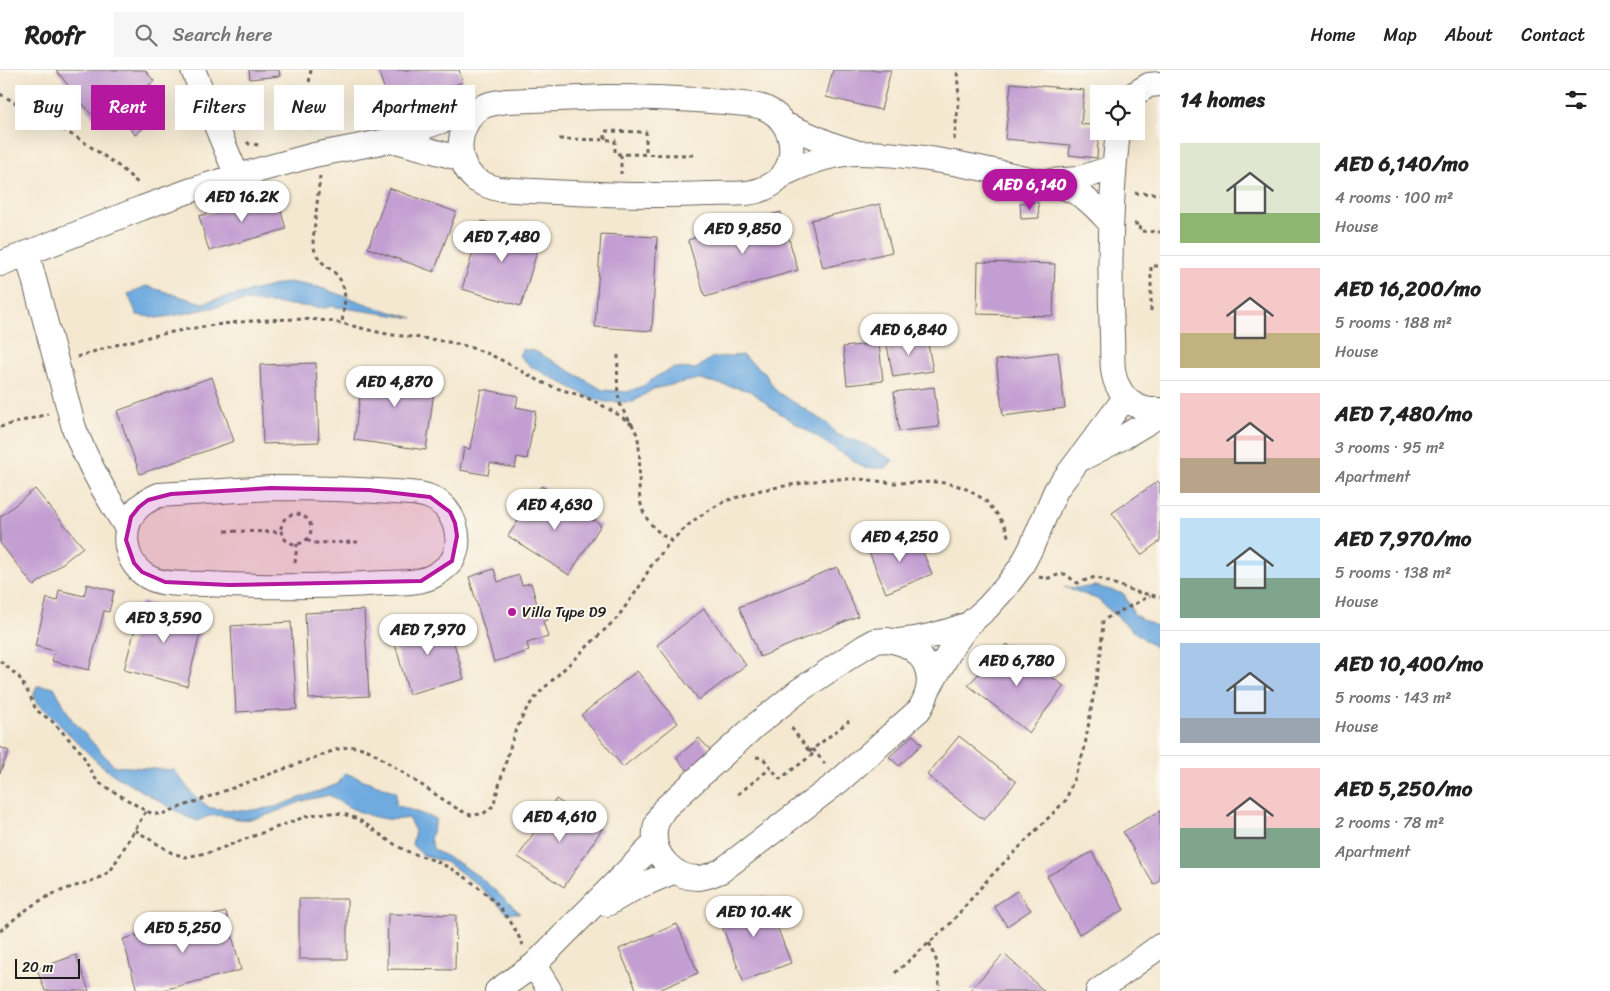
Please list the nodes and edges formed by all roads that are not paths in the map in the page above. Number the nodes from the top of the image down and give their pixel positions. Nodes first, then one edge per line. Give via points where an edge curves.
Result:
1 (193, 70) edge
2 (1160, 84) edge
3 (1145, 87) edge
4 (475, 113) edge
5 (784, 124) junction
6 (416, 130) edge
7 (463, 130) edge
8 (392, 140) junction
9 (1117, 140) edge
10 (859, 153) junction
11 (462, 159) junction
12 (1114, 167) junction
13 (786, 173) junction
14 (237, 176) junction
15 (1041, 181) junction
16 (1111, 224) junction
17 (27, 253) junction
18 (0, 264) edge
19 (1126, 398) junction
20 (1160, 410) edge
21 (1160, 415) edge
22 (1079, 460) junction
23 (127, 528) junction
24 (969, 624) junction
25 (899, 642) junction
26 (929, 688) junction
27 (655, 843) junction
28 (675, 871) junction
29 (578, 922) junction
30 (1160, 946) edge
31 (534, 965) junction
32 (497, 991) edge
33 (550, 991) edge
34 (1098, 991) edge

1 - 14 street
2 - 3 street
4 - 5 street via 494,102 656,98 753,105 765,108
5 - 10 street
5 - 13 street via 792,148
6 - 8 street
7 - 11 street via 460,147
8 - 11 street
8 - 14 street via 314,155
9 - 12 street
10 - 13 street via 809,162
10 - 15 street via 950,162
11 - 13 street via 476,179 498,189 621,195 755,192 767,188
12 - 15 street via 1078,179
12 - 16 street
14 - 17 street via 142,208
15 - 16 street via 1080,195
16 - 19 street via 1114,377
17 - 18 street
17 - 23 street via 68,408 84,455
19 - 20 street via 1146,410
19 - 22 street
21 - 22 street
22 - 24 street via 1056,490 1021,567 988,607
23 - 23 street via 126,540 131,558 152,579 238,585 421,581 452,561 457,536 450,512 430,497 320,488 159,496 138,507
24 - 25 street via 931,637
24 - 26 street
25 - 26 street via 919,654 926,665
25 - 27 street via 887,640 864,646 777,709 664,809 658,819
26 - 28 street via 920,710 874,751 807,807 721,871 698,878
27 - 28 street via 666,864
27 - 29 street
28 - 29 street via 635,888
29 - 31 street
30 - 34 street
31 - 32 street
31 - 33 street

